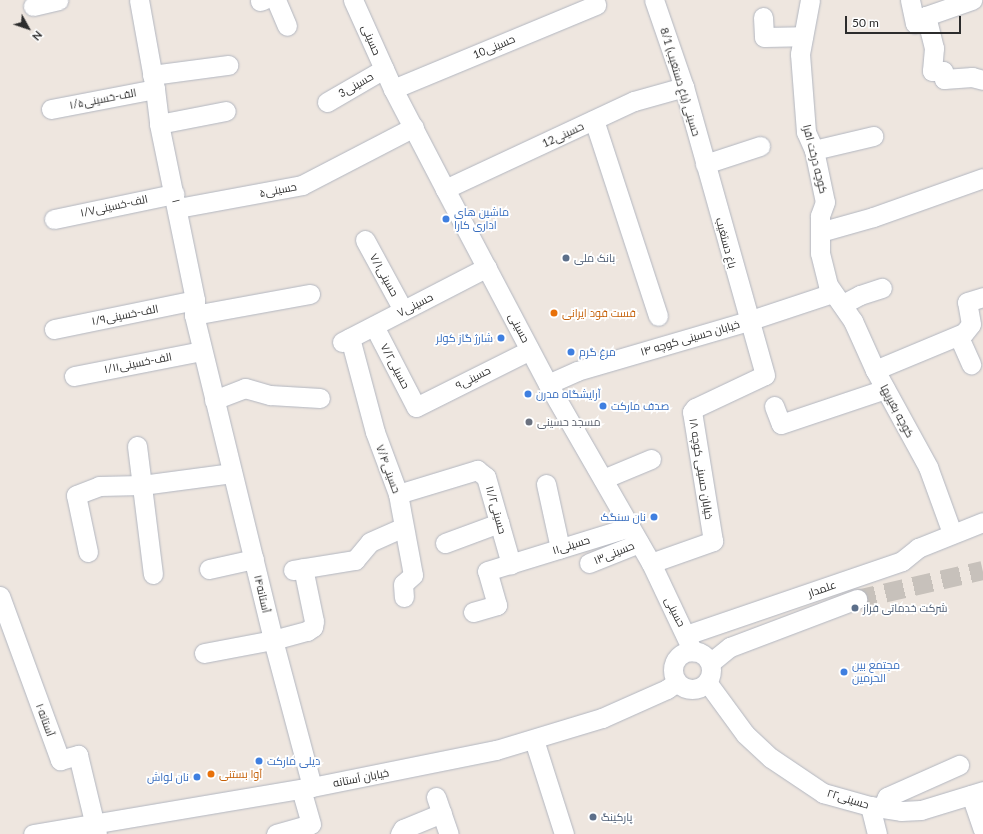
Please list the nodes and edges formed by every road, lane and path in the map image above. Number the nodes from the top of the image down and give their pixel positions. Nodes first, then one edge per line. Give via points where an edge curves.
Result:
1 (58, 0) edge
2 (139, 0) edge
3 (266, 0) edge
4 (353, 0) edge
5 (654, 0) edge
6 (660, 0) edge
7 (810, 0) edge
8 (910, 0) edge
9 (972, 0) edge
10 (596, 5) dead end
11 (33, 6) dead end
12 (926, 16) junction
13 (763, 17) dead end
14 (287, 26) dead end
15 (803, 36) junction
16 (228, 65) dead end
17 (384, 69) junction
18 (983, 80) edge
19 (154, 82) junction
20 (684, 86) junction
21 (393, 89) junction
22 (327, 102) dead end
23 (51, 109) dead end
24 (226, 111) dead end
25 (594, 120) junction
26 (159, 124) junction
27 (414, 127) junction
28 (873, 136) dead end
29 (760, 146) dead end
30 (814, 150) junction
31 (705, 164) junction
32 (983, 178) edge
33 (445, 189) junction
34 (176, 201) junction
35 (54, 219) dead end
36 (820, 232) junction
37 (365, 240) dead end
38 (487, 267) junction
39 (882, 288) dead end
40 (310, 294) dead end
41 (983, 297) edge
42 (837, 298) junction
43 (194, 308) junction
44 (404, 310) junction
45 (658, 316) dead end
46 (748, 321) junction
47 (374, 326) junction
48 (54, 329) dead end
49 (958, 337) junction
50 (346, 340) joint
51 (530, 350) junction
52 (202, 351) junction
53 (971, 364) dead end
54 (875, 370) junction
55 (765, 375) joint
56 (74, 376) dead end
57 (548, 384) junction
58 (885, 389) junction
59 (320, 398) dead end
60 (214, 400) junction
61 (774, 406) dead end
62 (416, 407) joint
63 (137, 446) dead end
64 (652, 459) dead end
65 (232, 473) junction
66 (603, 479) junction
67 (546, 484) dead end
68 (142, 485) junction
69 (398, 494) junction
70 (983, 522) edge
71 (499, 523) junction
72 (403, 527) junction
73 (952, 533) junction
74 (635, 535) junction
75 (445, 543) dead end
76 (560, 548) junction
77 (88, 552) dead end
78 (254, 559) junction
79 (590, 563) dead end
80 (650, 563) junction
81 (511, 564) junction
82 (209, 569) dead end
83 (153, 574) dead end
84 (0, 596) edge
85 (404, 597) dead end
86 (857, 600) tunnel mouth
87 (473, 612) dead end
88 (273, 640) junction
89 (690, 643) junction
90 (204, 653) dead end
91 (710, 662) junction
92 (677, 682) junction
93 (707, 682) junction
94 (534, 740) junction
95 (959, 765) dead end
96 (307, 788) junction
97 (977, 793) edge
98 (876, 807) junction
99 (96, 829) edge
100 (983, 829) edge
101 (33, 834) edge
102 (276, 834) edge
103 (400, 834) edge
104 (449, 834) edge
105 (564, 834) edge
106 (877, 834) edge

1 - 11 street
2 - 19 street, ۱
3 - 14 street
4 - 17 street, حسینی
5 - 6 street
5 - 20 street, 8/1 حسینی (باغ دستغیب)
7 - 15 street, کوچه درخت افرا
8 - 12 street via 915,23
9 - 12 street
10 - 21 street, حسینی10
12 - 18 street via 934,48 932,71 943,70 944,79 972,77
13 - 15 street via 764,37
15 - 30 street, کوچه درخت افرا via 800,54 806,132
16 - 19 street, الف-خسینی۱/۵
17 - 21 street, حسینی
17 - 22 street, حسینی3
19 - 23 street, الف-خسینی۱/۵
19 - 26 street, ۱
20 - 25 street, حسینی12 via 634,101
20 - 31 street, 8/1 حسینی (باغ دستغیب)
21 - 27 street, حسینی
24 - 26 street
25 - 33 street, حسینی12
25 - 45 street
26 - 34 street, ۱
27 - 33 street, حسینی
27 - 34 street, حسینی۵ via 302,185
28 - 30 street
29 - 31 street
30 - 36 street, کوچه درخت افرا via 825,202 820,216
31 - 46 street, باغ دستغیب
32 - 36 street via 873,217
33 - 38 street, حسینی
34 - 35 street, الف-خسینی۱/۷
34 - 43 street, ۱
36 - 42 street, کوچه درخت افرا via 820,253
37 - 44 street, حسینی۷/۱
38 - 44 street, حسینی۷
38 - 51 street, حسینی
39 - 42 street, خیابان حسینی کوچه ۱۴ via 860,295
40 - 43 street, الف-خسینی۱/۹
41 - 49 street via 967,302 971,324
42 - 46 street, خیابان حسینی کوچه ۱۴
42 - 54 street, کوچه بغیریها via 854,321
43 - 48 street, الف-خسینی۱/۹
43 - 52 street, ۱
44 - 47 street, حسینی۷
46 - 55 street, باغ دستغیب
46 - 57 street, خیابان حسینی کوچه ۱۴ via 577,371
47 - 50 street, حسینی۷
47 - 62 street, حسینی۷/۲
49 - 53 street
49 - 54 street
50 - 69 street, حسینی۷/۴
51 - 57 street, حسینی
51 - 62 street, حسینی۹
52 - 56 street, الف-خسینی۱/۱۱
52 - 60 street, ۱
54 - 58 street, کوچه بغیریها
55 - 80 street, خیابان حسینی کوچه ۱۸ via 695,408 692,412 713,541
57 - 66 street, حسینی
58 - 61 street via 781,424
58 - 73 street, کوچه بغیریها via 928,467
59 - 60 street via 270,395 245,388
60 - 65 street, آستانه۱۴
63 - 68 street
64 - 66 street
65 - 68 street
65 - 78 street, آستانه۱۴
66 - 74 street, حسینی
67 - 76 street
68 - 77 street via 99,486 76,495
68 - 83 street
69 - 71 street, حسینی۱۱/۲ via 477,470 486,476
69 - 72 street, حسینی۷/۴
70 - 73 street, علمدار
71 - 75 street
71 - 81 street, حسینی۱۱/۲
72 - 85 street, حسینی۷/۴ via 413,575 403,584
72 - 88 street via 370,542 355,560 298,569 314,620 313,627 308,631
73 - 89 street, علمدار via 914,550 902,561
74 - 76 street, حسینی۱۱
74 - 79 street, حسینی۱۳
74 - 80 street, حسینی
76 - 81 street, حسینی۱۱
78 - 82 street
78 - 88 street, آستانه۱۴
80 - 89 street, حسینی
81 - 87 street, حسینی۱۱ via 487,571 497,605
84 - 99 street, آستانه۱۰ via 60,760 78,755
86 - 91 street via 730,647
88 - 90 street
88 - 96 street, آستانه۱۴
89 - 91 street
89 - 92 street via 677,659 674,670
91 - 93 street via 710,676
92 - 93 street via 688,689 695,689
92 - 94 street, خیابان آستانه via 602,718
93 - 98 street, حسینی۲۲ via 745,734 771,758 823,792
94 - 96 street, خیابان آستانه
94 - 105 street
95 - 98 street via 888,797
96 - 99 street, خیابان آستانه
96 - 102 street, آستانه۱۴ via 311,824
97 - 98 street, حسینی۲۲ via 921,810
97 - 100 street
98 - 106 street
99 - 101 street, خیابان آستانه
103 - 104 street via 403,829 439,805

